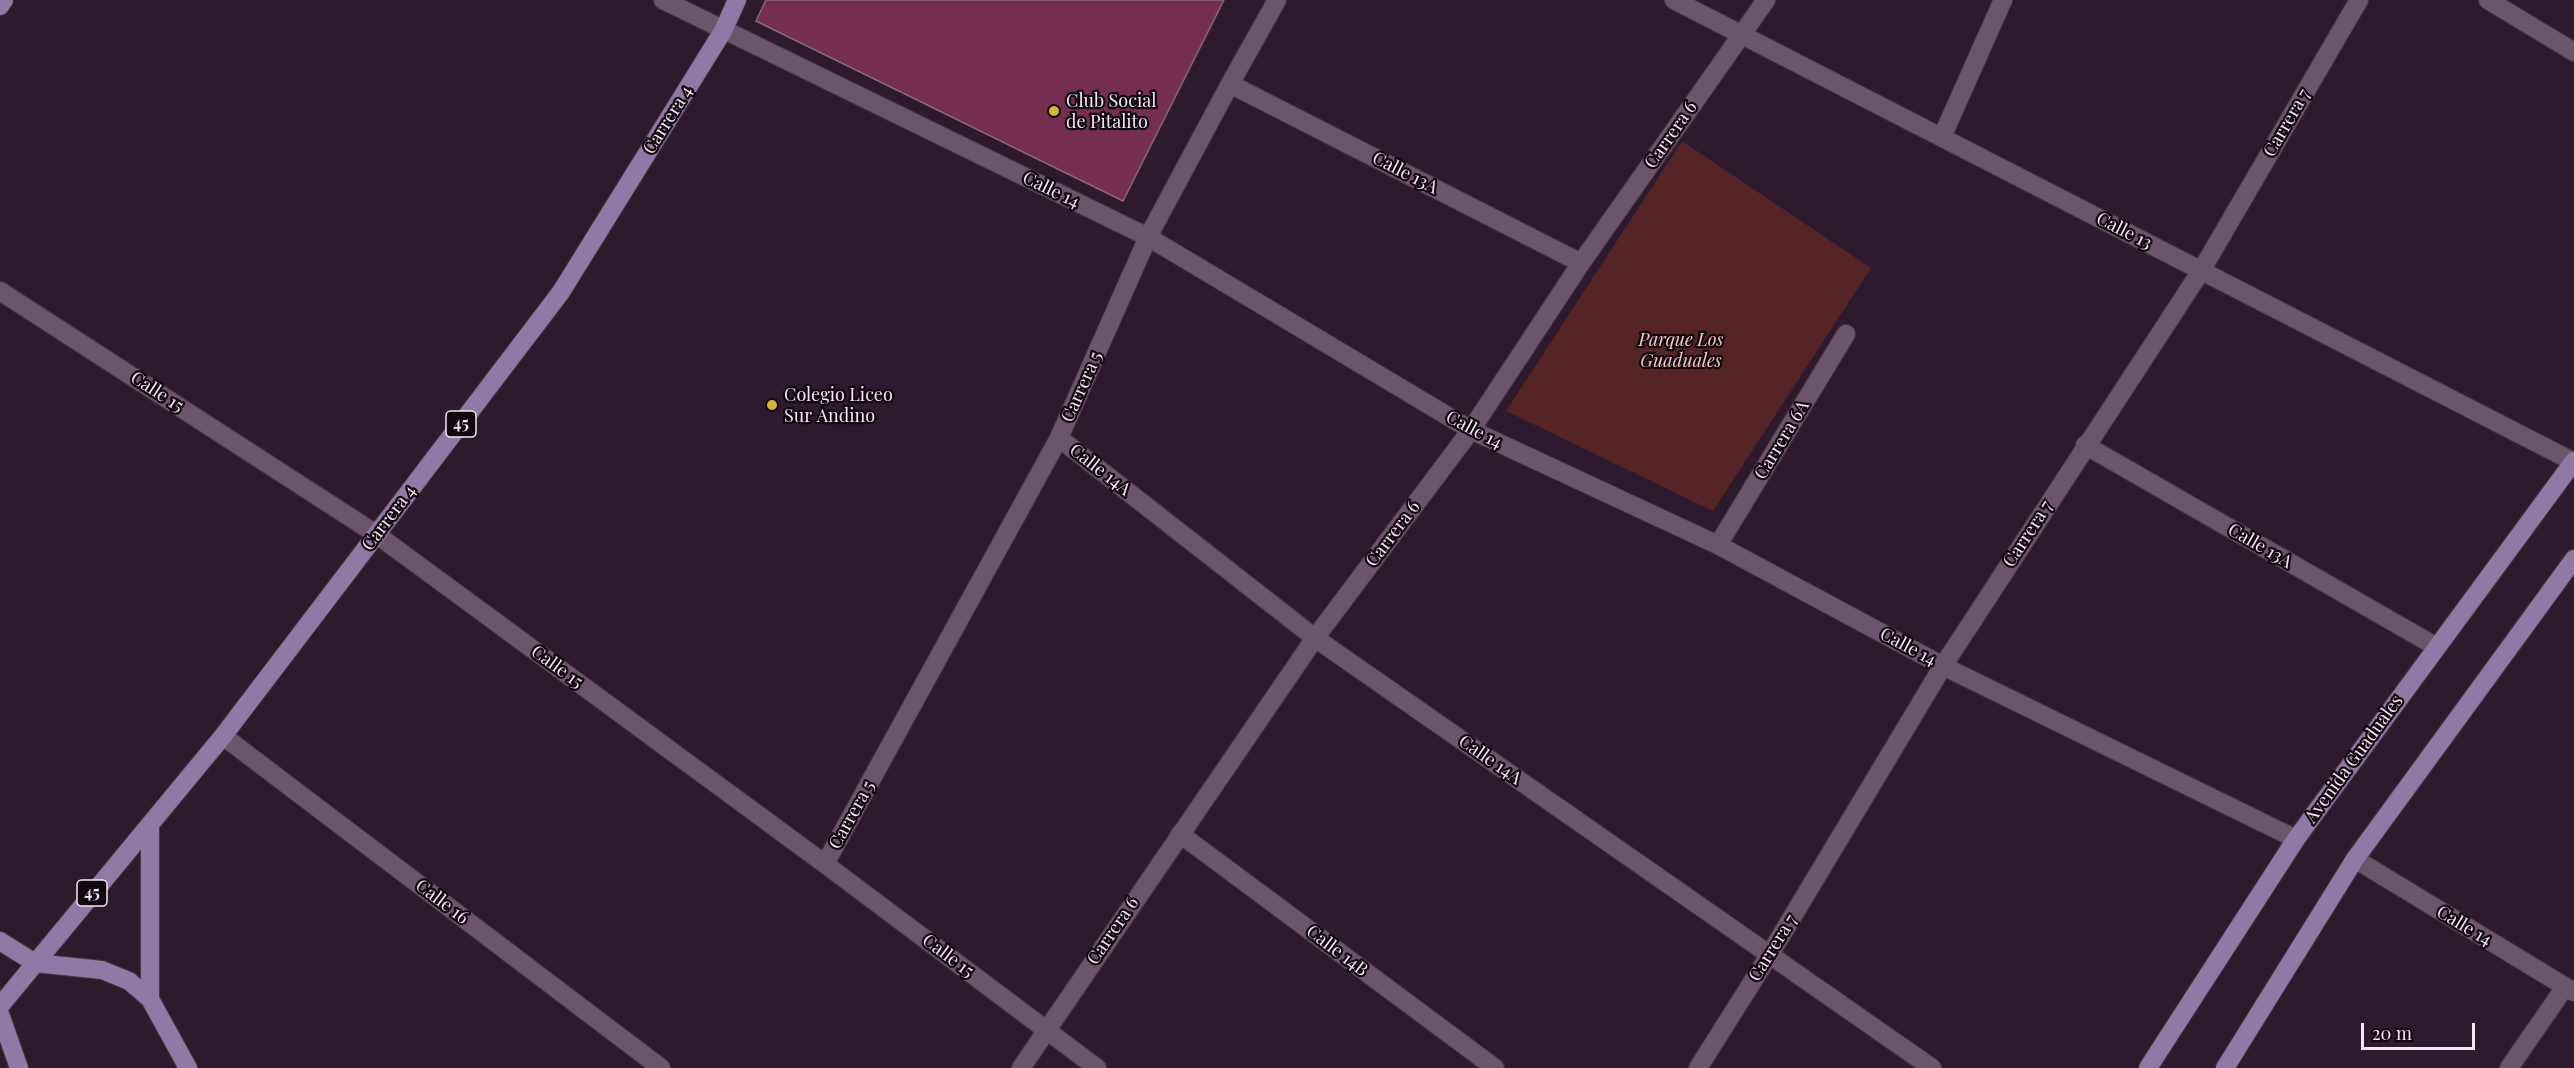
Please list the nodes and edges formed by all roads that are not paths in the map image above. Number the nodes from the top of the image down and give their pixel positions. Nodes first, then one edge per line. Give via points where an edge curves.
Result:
1 (4, 0) edge
2 (663, 0) edge
3 (738, 0) edge
4 (1277, 0) edge
5 (1674, 0) edge
6 (1766, 0) edge
7 (2003, 0) edge
8 (2359, 0) edge
9 (2488, 0) edge
10 (0, 6) edge
11 (723, 31) junction
12 (1743, 35) junction
13 (2574, 52) edge
14 (1230, 84) junction
15 (1942, 137) junction
16 (1148, 237) junction
17 (1581, 263) junction
18 (2201, 271) junction
19 (0, 291) edge
20 (1846, 334) dead end
21 (1471, 430) junction
22 (1059, 438) junction
23 (2085, 445) junction
24 (2574, 461) edge
25 (376, 534) junction
26 (1718, 545) junction
27 (2574, 559) edge
28 (1315, 639) junction
29 (2435, 646) junction
30 (1943, 666) junction
31 (223, 736) junction
32 (150, 824) junction
33 (1180, 834) junction
34 (2296, 839) junction
35 (2355, 859) junction
36 (825, 864) junction
37 (0, 941) edge
38 (1770, 954) junction
39 (35, 963) junction
40 (2570, 989) edge
41 (150, 999) junction
42 (0, 1006) edge
43 (0, 1014) edge
44 (1046, 1029) junction
45 (19, 1068) edge
46 (188, 1068) edge
47 (661, 1068) edge
48 (1021, 1068) edge
49 (1097, 1068) edge
50 (1495, 1068) edge
51 (1698, 1068) edge
52 (1932, 1068) edge
53 (2148, 1068) edge
54 (2225, 1068) edge
55 (2509, 1068) edge

1 - 10 main road
2 - 11 street, Calle 14
3 - 11 main road, Carrera 4 / 45
4 - 14 street, Carrera 5
5 - 12 street, Calle 13
6 - 12 street, Carrera 6
7 - 15 street
8 - 18 street, Carrera 7
9 - 13 street
11 - 16 street, Calle 14
11 - 25 main road, Carrera 4 / 45 via 561,292
12 - 15 street, Calle 13
12 - 17 street, Carrera 6
14 - 16 street, Carrera 5
14 - 17 street, Calle 13A
15 - 18 street, Calle 13
16 - 21 street, Calle 14
16 - 22 street, Carrera 5
17 - 21 street, Carrera 6
18 - 23 street, Carrera 7
18 - 24 street, Calle 13
19 - 25 street, Calle 15
20 - 26 street, Carrera 6A
21 - 26 street, Calle 14
21 - 28 street, Carrera 6
22 - 28 street, Calle 14A
22 - 36 street, Carrera 5
23 - 29 street, Calle 13A
23 - 30 street, Carrera 7
24 - 29 main road, Avenida Guaduales
25 - 31 main road, Carrera 4 / 45
25 - 36 street, Calle 15
26 - 30 street, Calle 14
27 - 35 main road
28 - 33 street, Carrera 6
28 - 38 street, Calle 14A
29 - 34 main road, Avenida Guaduales
30 - 34 street, Calle 14
30 - 38 street, Carrera 7
31 - 32 main road, Carrera 4 / 45
31 - 47 street, Calle 16
32 - 39 main road, Carrera 4 / 45
32 - 41 main road
33 - 44 street, Carrera 6
33 - 50 street, Calle 14B
34 - 53 main road, Avenida Guaduales
35 - 40 street, Calle 14
35 - 54 main road
36 - 44 street, Calle 15
37 - 39 main road
38 - 51 street, Carrera 7
38 - 52 street, Calle 14A
39 - 41 main road via 102,970 129,981
39 - 42 main road, Carrera 4 / 45
40 - 55 street
41 - 46 main road
43 - 45 main road
44 - 48 street, Carrera 6
44 - 49 street, Calle 15

